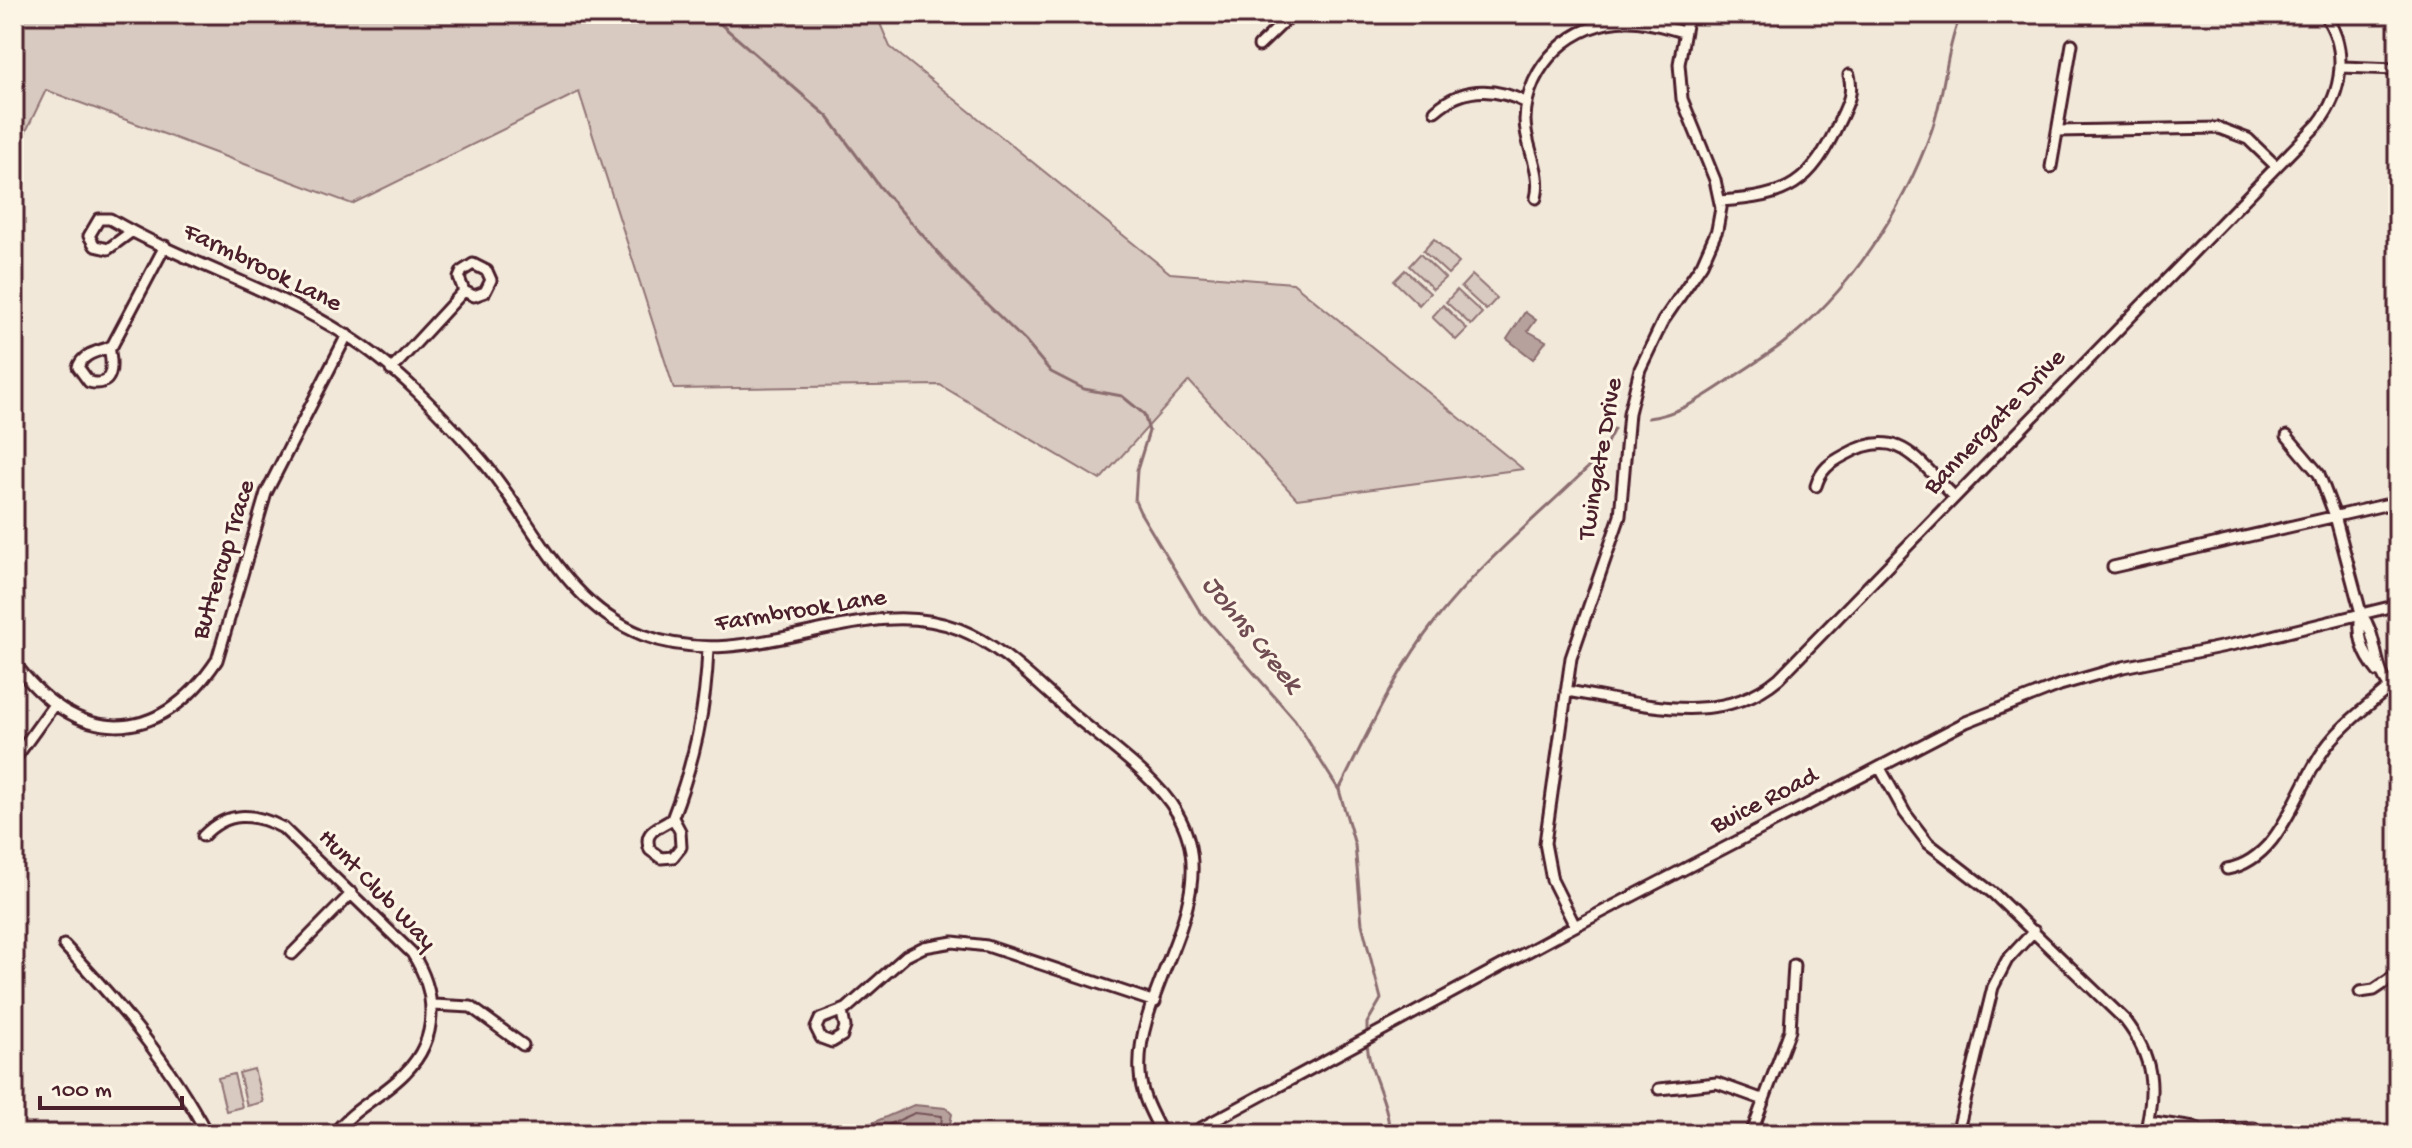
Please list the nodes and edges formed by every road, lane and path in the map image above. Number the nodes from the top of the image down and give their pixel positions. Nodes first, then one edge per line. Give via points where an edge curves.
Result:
1 (1292, 14) edge
2 (1688, 14) edge
3 (2324, 14) edge
4 (1683, 32) junction
5 (2072, 44) dead end
6 (1259, 46) dead end
7 (2341, 67) junction
8 (2398, 69) edge
9 (1849, 75) dead end
10 (1527, 103) junction
11 (1435, 111) dead end
12 (2057, 131) junction
13 (2276, 166) junction
14 (2051, 167) dead end
15 (1536, 198) dead end
16 (1720, 201) junction
17 (131, 232) dead end
18 (165, 246) junction
19 (464, 291) dead end
20 (347, 335) junction
21 (109, 347) dead end
22 (391, 370) junction
23 (2287, 436) dead end
24 (1816, 486) dead end
25 (1955, 497) junction
26 (2398, 502) edge
27 (2335, 516) junction
28 (2113, 567) dead end
29 (2398, 605) edge
30 (2361, 613) junction
31 (708, 648) junction
32 (14, 662) edge
33 (2389, 688) junction
34 (1566, 691) junction
35 (2398, 696) edge
36 (53, 706) junction
37 (14, 760) edge
38 (1880, 768) junction
39 (673, 818) junction
40 (203, 836) dead end
41 (2227, 869) dead end
42 (352, 893) junction
43 (1575, 926) junction
44 (2034, 931) junction
45 (64, 945) dead end
46 (292, 954) dead end
47 (1794, 965) dead end
48 (2398, 974) edge
49 (2360, 992) dead end
50 (1155, 1002) junction
51 (433, 1005) junction
52 (842, 1012) dead end
53 (523, 1045) dead end
54 (1659, 1089) dead end
55 (1764, 1100) junction
56 (2148, 1121) junction
57 (2254, 1128) dead end
58 (207, 1134) edge
59 (334, 1134) edge
60 (1162, 1134) edge
61 (1190, 1134) edge
62 (1751, 1134) edge
63 (1957, 1134) edge
64 (2145, 1134) edge

1 - 6 street
2 - 4 street
3 - 7 street, Bannergate Drive via 2336,35
4 - 10 street via 1628,21 1584,30 1546,60
4 - 16 street via 1682,99
5 - 12 street
7 - 8 street
7 - 13 street, Bannergate Drive via 2327,112
9 - 16 street via 1851,97 1810,173 1773,195
10 - 11 street via 1502,93 1475,91 1456,96
10 - 15 street
12 - 13 street via 2219,128 2248,139
12 - 14 street
13 - 25 street, Bannergate Drive
16 - 34 street, Twingate Drive via 1708,252 1663,321 1640,369 1629,413 1620,516 1575,640
17 - 18 street, Farmbrook Lane
18 - 20 street, Farmbrook Lane
18 - 21 street
19 - 22 street
20 - 22 street, Farmbrook Lane
20 - 36 street, Buttercup Trace via 266,493 217,660 207,676 170,709 126,726 77,719
22 - 31 street, Farmbrook Lane via 481,459 557,569 587,601 642,635
23 - 27 street via 2319,474
24 - 25 street via 1829,464 1864,444 1883,441 1905,450
25 - 34 street, Bannergate Drive via 1779,678 1750,699 1696,710
26 - 27 street
27 - 28 street
27 - 30 street
29 - 30 street, Buice Road
30 - 33 street via 2369,624 2378,672
30 - 38 street, Buice Road via 2060,685 1966,722
31 - 39 street via 700,735
31 - 50 street, Farmbrook Lane via 907,618 957,628 1001,653 1160,791 1185,826 1193,855 1192,885
32 - 36 street, Buttercup Trace
33 - 35 street
33 - 41 street via 2328,744 2271,840 2249,862
34 - 43 street, Twingate Drive via 1545,843 1552,880
36 - 37 street
38 - 43 street, Buice Road
38 - 44 street via 1928,843
39 - 39 street via 648,837 650,850 661,858 673,857 681,847
40 - 42 street, Hunt Club Way via 231,816 270,821
42 - 46 street
42 - 51 street, Hunt Club Way via 412,953
43 - 61 street, Buice Road
44 - 56 street via 2140,1039 2152,1076
44 - 63 street via 2007,960 1993,987
45 - 58 street via 131,1020
47 - 55 street via 1790,1030
48 - 49 street via 2374,990
50 - 52 street via 987,946 953,942 924,947 898,960
50 - 60 street, Farmbrook Lane via 1141,1044 1140,1076
51 - 53 street via 471,1007
51 - 59 street via 424,1047 411,1066
54 - 55 street via 1717,1083
55 - 62 street
56 - 57 street via 2201,1129
56 - 64 street

